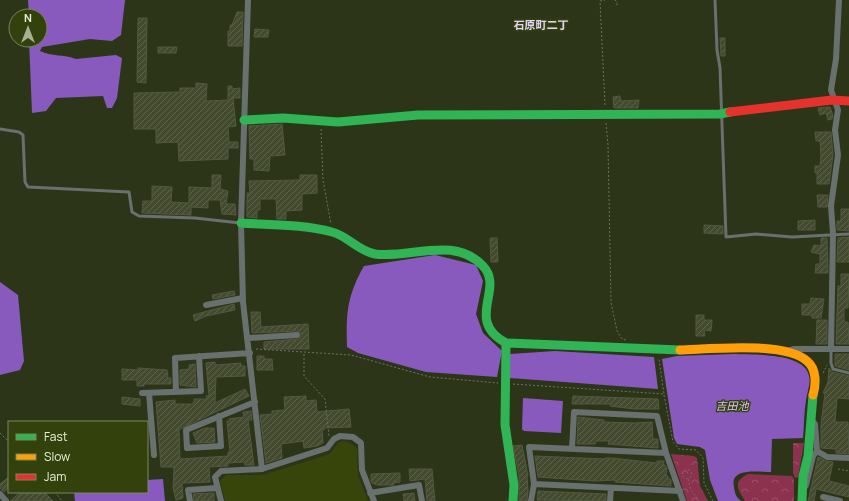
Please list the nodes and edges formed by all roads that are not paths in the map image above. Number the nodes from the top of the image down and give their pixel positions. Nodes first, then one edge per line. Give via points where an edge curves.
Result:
1 (248, 0) edge
2 (715, 0) edge
3 (839, 0) edge
4 (835, 98) junction
5 (849, 101) edge
6 (720, 114) junction
7 (244, 120) junction
8 (0, 129) edge
9 (241, 223) junction
10 (833, 234) junction
11 (849, 234) edge
12 (243, 298) junction
13 (206, 305) dead end
14 (297, 335) dead end
15 (248, 338) junction
16 (506, 343) junction
17 (831, 349) junction
18 (849, 350) edge
19 (250, 351) junction
20 (784, 351) junction
21 (199, 356) junction
22 (849, 373) edge
23 (176, 392) junction
24 (142, 393) dead end
25 (149, 393) junction
26 (255, 402) junction
27 (219, 416) junction
28 (810, 419) junction
29 (572, 449) junction
30 (817, 451) junction
31 (666, 453) junction
32 (154, 455) dead end
33 (849, 458) edge
34 (262, 469) junction
35 (534, 484) junction
36 (217, 488) junction
37 (611, 488) junction
38 (802, 491) junction
39 (680, 492) junction
40 (370, 493) junction
41 (823, 497) dead end
42 (190, 501) edge
43 (221, 501) edge
44 (374, 501) edge
45 (422, 501) edge
46 (513, 501) edge
47 (531, 501) edge
48 (610, 501) edge
49 (683, 501) edge
50 (802, 501) edge
51 (840, 501) edge

1 - 7 street
2 - 6 lane via 720,68
3 - 4 street via 836,59 831,90
4 - 5 street
4 - 6 street via 818,103
4 - 10 street via 838,110 835,130 838,154 831,206
6 - 7 street via 418,115 338,122 283,118
6 - 10 lane via 726,237 756,234 792,237
7 - 9 street
8 - 9 lane via 23,135 25,182 28,187 129,192 132,212 139,216
9 - 12 street
9 - 16 street via 332,232 362,250 375,254 438,249 475,259 484,267 489,280 485,314 488,328 498,340
10 - 11 lane
10 - 17 street
12 - 13 street
12 - 15 street
14 - 15 street
15 - 19 street
16 - 20 street via 658,350 761,348
16 - 46 street via 505,426 515,483
17 - 18 street
17 - 20 street
17 - 22 lane via 833,369
19 - 21 street
19 - 26 street
20 - 28 street via 808,361 815,376
21 - 23 street via 175,358
21 - 23 street via 201,391
23 - 25 street
24 - 25 street
25 - 32 street
26 - 27 street
26 - 34 street
27 - 27 street via 186,430 187,448 221,446
28 - 30 street via 815,424
28 - 38 street via 808,456
29 - 31 street
29 - 31 street via 574,412 657,416
29 - 35 street via 529,447
30 - 33 street via 827,457
30 - 38 street
31 - 39 street
34 - 36 street via 222,471 215,477
34 - 40 street via 327,448 340,436 353,437 361,443 362,470
35 - 37 street
35 - 47 street
36 - 42 street via 188,490
36 - 43 street
37 - 39 street
37 - 48 street
38 - 50 street
39 - 49 street
40 - 44 street
40 - 45 street via 419,485
41 - 51 street

